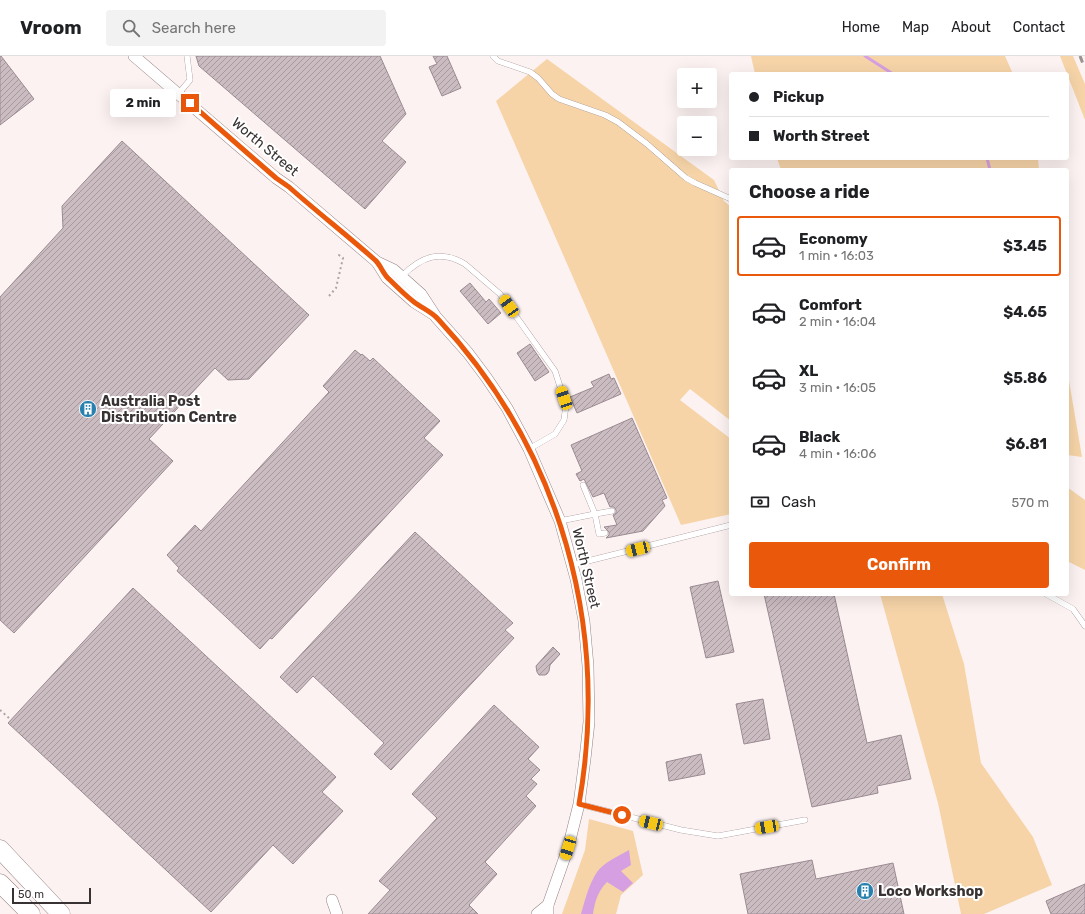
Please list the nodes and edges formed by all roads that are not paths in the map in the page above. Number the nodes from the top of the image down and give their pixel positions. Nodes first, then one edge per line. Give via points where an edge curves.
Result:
1 (134, 56) edge
2 (187, 56) edge
3 (493, 56) edge
4 (179, 93) junction
5 (729, 198) edge
6 (377, 262) junction
7 (402, 276) junction
8 (436, 317) junction
9 (529, 449) junction
10 (583, 485) dead end
11 (612, 511) dead end
12 (595, 514) junction
13 (560, 521) junction
14 (729, 526) edge
15 (605, 533) dead end
16 (572, 565) junction
17 (1050, 596) edge
18 (1085, 626) edge
19 (579, 804) junction
20 (805, 820) dead end
21 (0, 849) edge
22 (0, 883) edge
23 (332, 900) dead end
24 (548, 910) edge
25 (31, 914) edge
26 (61, 914) edge
27 (337, 914) edge
28 (537, 914) edge

1 - 4 street, Worth Street
2 - 4 lane via 190,80
3 - 5 lane via 498,61 530,72 559,99 618,122 686,178
4 - 6 street, Worth Street
6 - 7 street, Worth Street
6 - 8 street, Worth Street via 387,278
7 - 8 street, Worth Street via 421,294
7 - 9 lane via 424,259 445,256 465,264 500,294 555,371 566,405 564,420 559,430 551,438
8 - 9 street, Worth Street via 486,377 507,408
9 - 13 street, Worth Street
10 - 12 lane
11 - 12 lane
12 - 13 lane
12 - 15 lane via 599,534
13 - 16 street, Worth Street
14 - 16 lane
16 - 19 street, Worth Street via 584,621 589,696 589,722
17 - 18 lane via 1073,609
19 - 20 lane via 681,830 718,836
19 - 24 street, Worth Street
21 - 26 highway
22 - 25 highway
23 - 27 street
24 - 28 street, Worth Street

